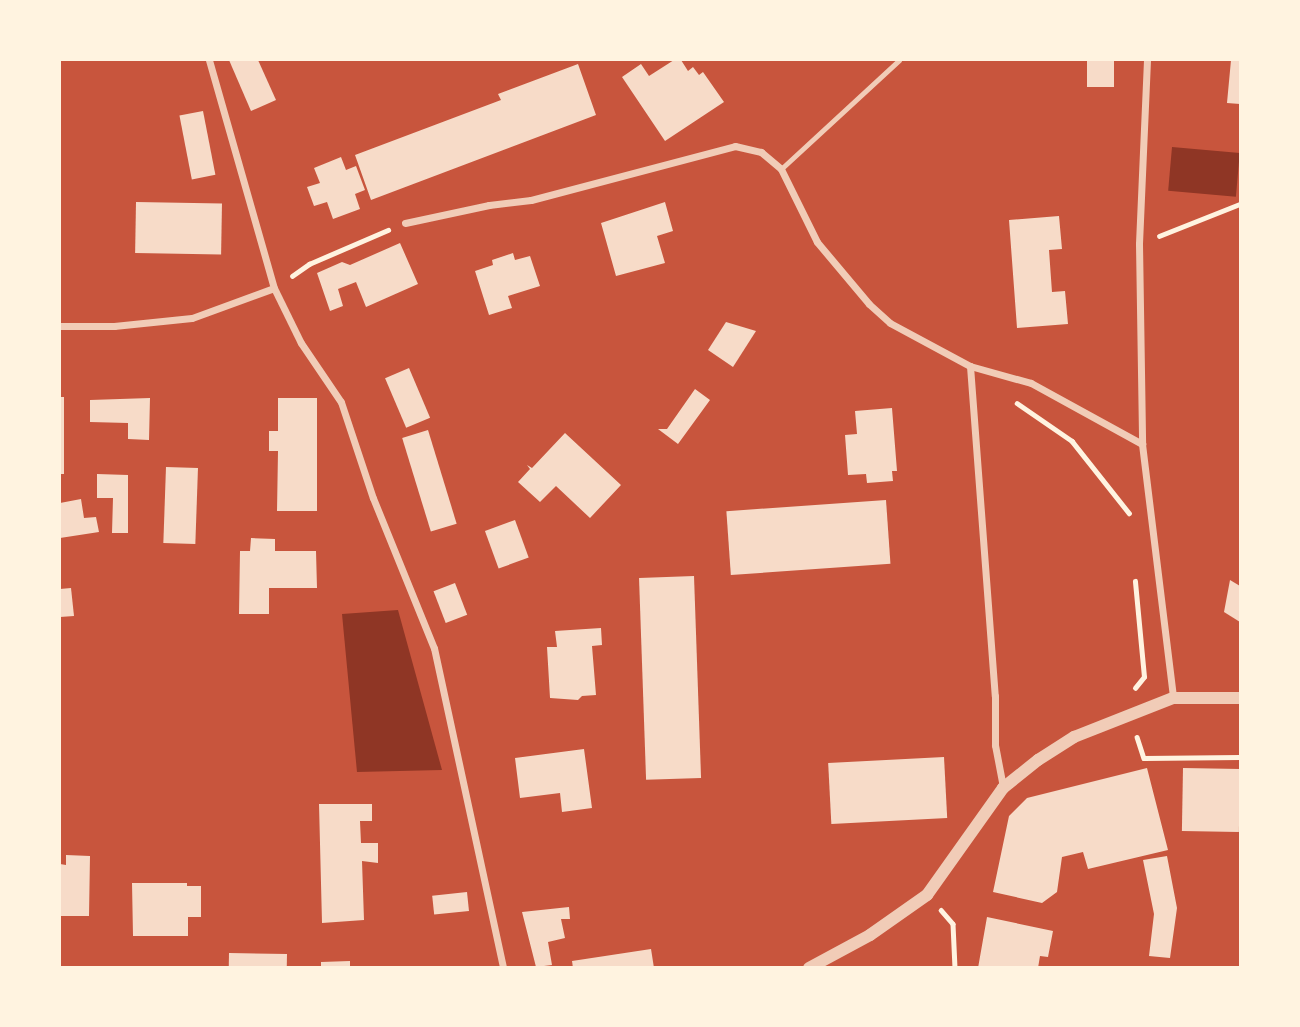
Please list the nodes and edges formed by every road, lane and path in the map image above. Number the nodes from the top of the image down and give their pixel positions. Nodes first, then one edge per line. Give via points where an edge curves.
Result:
1 (209, 60) edge
2 (900, 60) edge
3 (1147, 60) edge
4 (781, 169) junction
5 (1241, 204) edge
6 (405, 223) joint
7 (1139, 244) junction
8 (274, 288) junction
9 (60, 326) edge
10 (970, 366) junction
11 (972, 391) junction
12 (1142, 444) junction
13 (1130, 527) dead end
14 (1134, 568) dead end
15 (1132, 691) dead end
16 (1173, 698) junction
17 (1241, 698) edge
18 (1136, 733) dead end
19 (1241, 757) edge
20 (1003, 788) junction
21 (927, 895) junction
22 (503, 968) edge
23 (809, 968) edge
24 (955, 968) edge

1 - 8 street
2 - 4 lane
3 - 7 street
4 - 6 street via 761,152 736,146 531,200
4 - 10 street via 817,242 869,304 890,323
5 - 7 path
6 - 8 path via 309,264
7 - 12 street
8 - 9 street via 192,318
8 - 22 street via 301,342 341,402 373,498 434,648
10 - 11 street
10 - 12 street via 1031,383
11 - 13 path via 1020,404 1072,441 1129,513
11 - 20 street via 995,745
12 - 16 street
14 - 15 path via 1144,677
16 - 17 street
16 - 20 street via 1074,737
18 - 19 path via 1144,758
20 - 21 street
21 - 23 street via 870,935
21 - 24 path via 953,923

